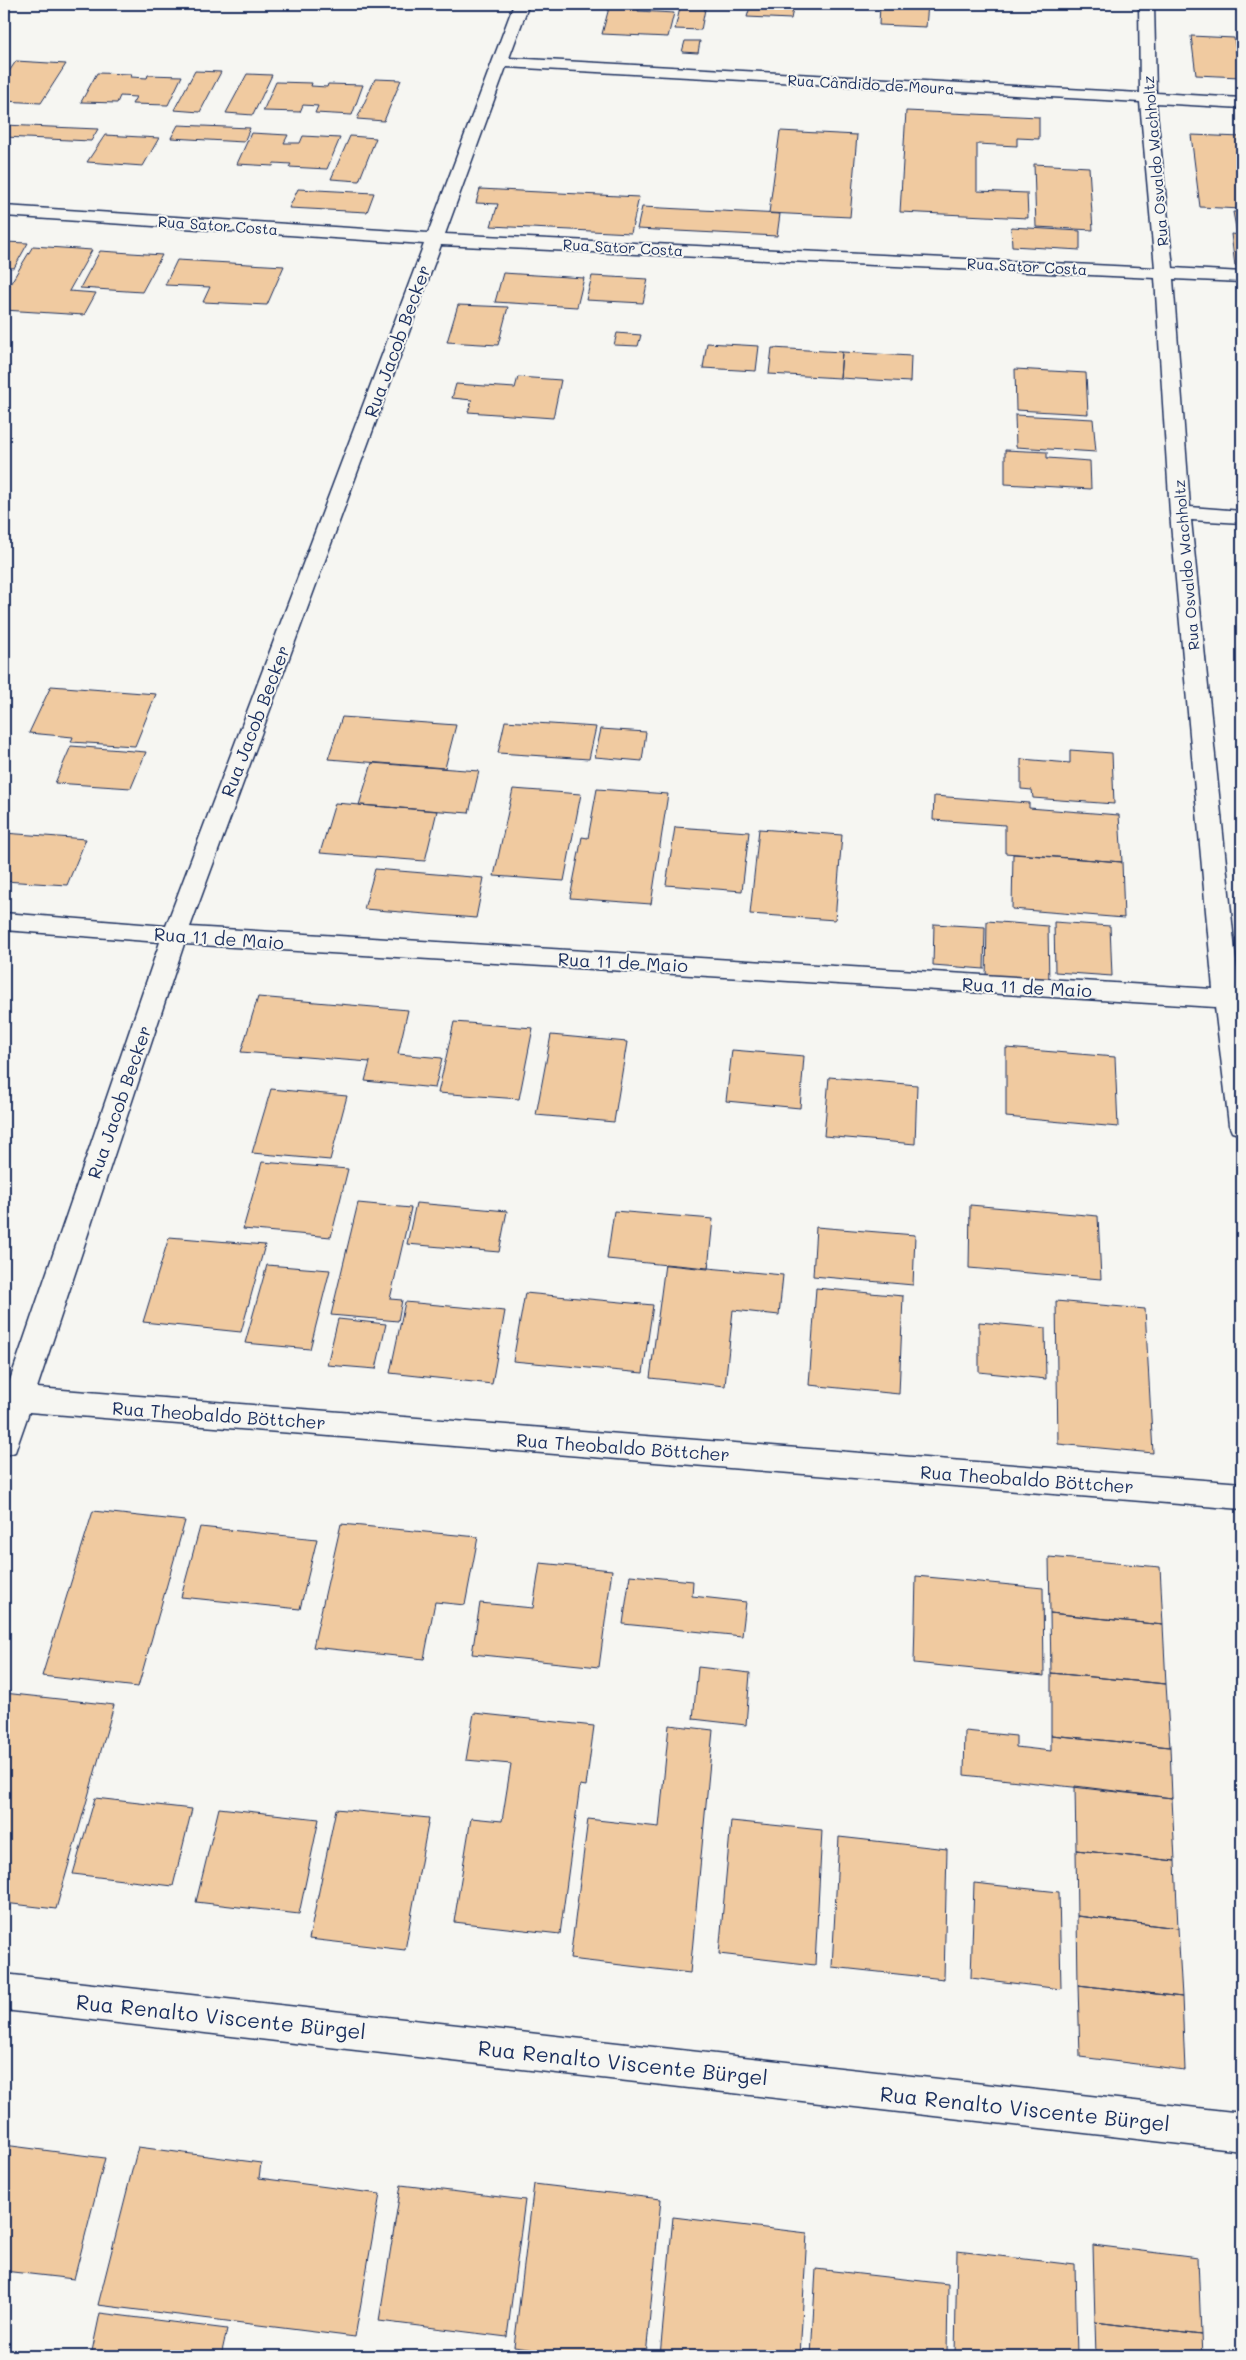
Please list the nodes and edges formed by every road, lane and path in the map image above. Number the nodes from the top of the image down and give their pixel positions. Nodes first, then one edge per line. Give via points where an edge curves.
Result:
1 (521, 4) edge
2 (1147, 4) edge
3 (499, 62) junction
4 (1148, 100) junction
5 (1242, 104) edge
6 (4, 212) edge
7 (434, 239) junction
8 (1164, 272) junction
9 (1242, 277) edge
10 (1180, 513) junction
11 (1242, 516) edge
12 (4, 921) edge
13 (175, 935) junction
14 (1235, 999) edge
15 (1242, 1125) edge
16 (11, 1399) edge
17 (4, 1443) edge
18 (1242, 1496) edge
19 (4, 1992) edge
20 (1242, 2132) edge

1 - 3 street, Rua Jacob Becker
2 - 4 street, Rua Osvaldo Wachholtz
3 - 4 street, Rua Cândido de Moura
3 - 7 street, Rua Jacob Becker
4 - 5 street, Rua Cândido de Moura
4 - 8 street, Rua Osvaldo Wachholtz
6 - 7 street, Rua Sator Costa
7 - 8 street, Rua Sator Costa
7 - 13 street, Rua Jacob Becker
8 - 9 street, Rua Sator Costa
8 - 10 street, Rua Osvaldo Wachholtz
10 - 11 street
10 - 14 street, Rua Osvaldo Wachholtz
12 - 13 street, Rua 11 de Maio
13 - 14 street, Rua 11 de Maio
13 - 16 street, Rua Jacob Becker
14 - 15 street, Rua Osvaldo Wachholtz
16 - 17 street, Rua Jacob Becker
16 - 18 street, Rua Theobaldo Böttcher
19 - 20 street, Rua Renalto Viscente Bürgel

